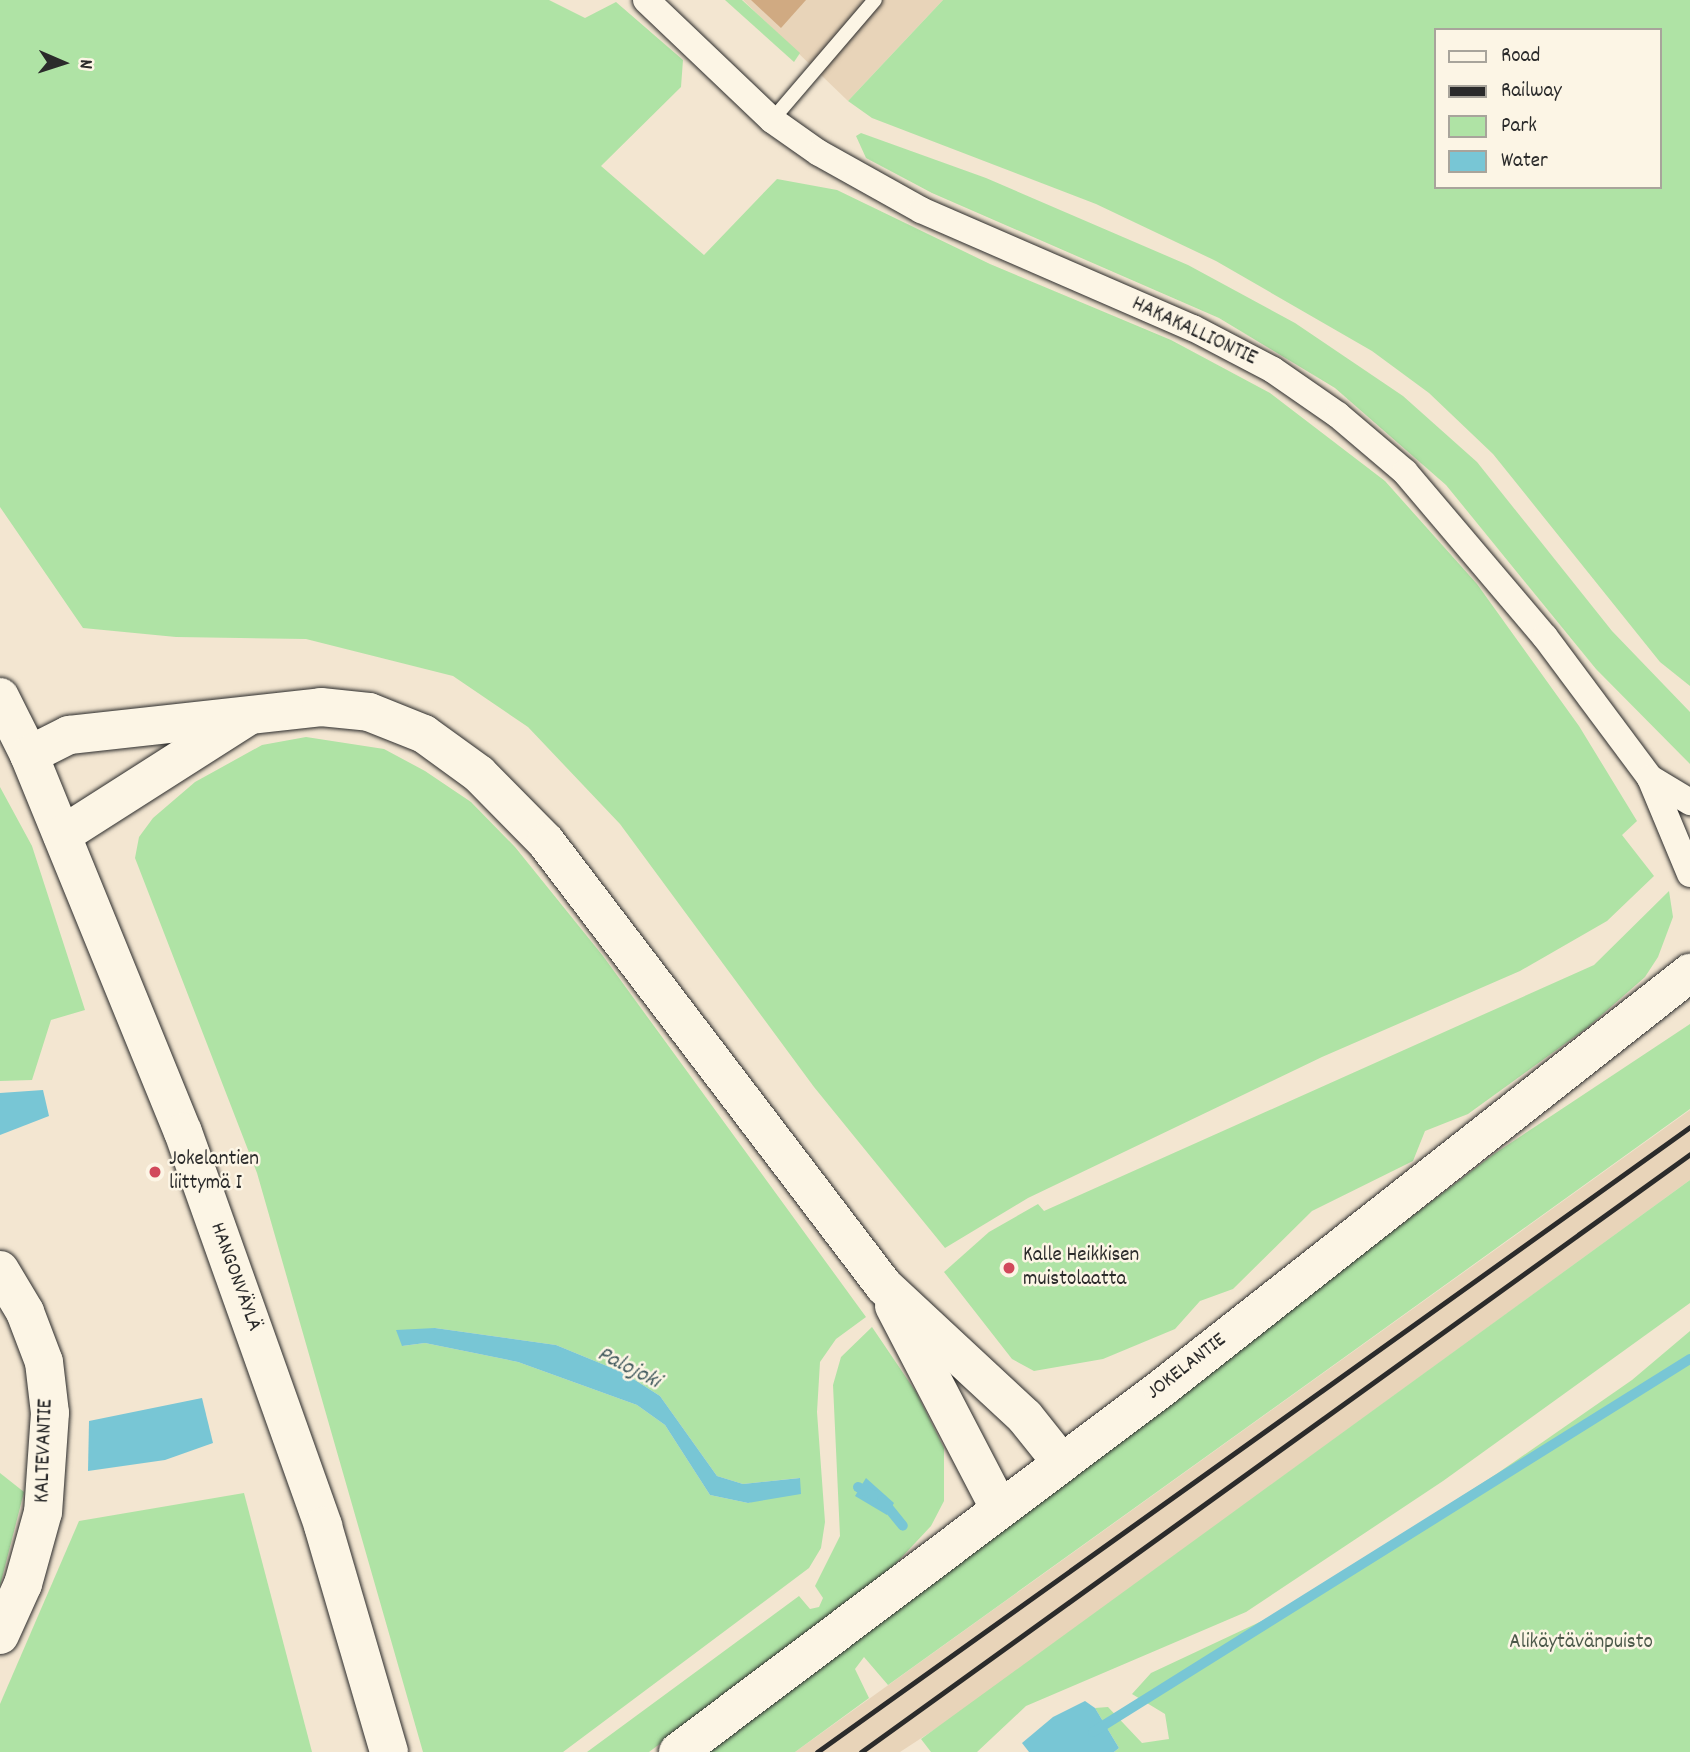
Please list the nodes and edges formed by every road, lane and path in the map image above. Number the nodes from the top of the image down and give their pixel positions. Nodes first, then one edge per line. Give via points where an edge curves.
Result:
1 (646, 0) edge
2 (875, 0) edge
3 (772, 120) junction
4 (0, 697) edge
5 (247, 717) junction
6 (29, 755) junction
7 (1650, 779) junction
8 (1690, 802) edge
9 (62, 835) junction
10 (1690, 874) edge
11 (1690, 973) edge
12 (0, 1270) edge
13 (884, 1286) junction
14 (1061, 1462) junction
15 (999, 1508) junction
16 (0, 1635) edge
17 (388, 1752) edge
18 (678, 1752) edge

1 - 3 street, HAKAKALLIONTIE
2 - 3 lane
3 - 7 street, HAKAKALLIONTIE via 819,153 921,210 1193,328 1273,370 1338,415 1405,472 1473,547
4 - 6 main road, HANGONVÄYLÄ
5 - 6 main road via 166,720 69,735
5 - 9 main road
5 - 13 main road via 321,707 369,712 424,734 479,774 546,842
6 - 9 main road, HANGONVÄYLÄ
7 - 8 street, HAKAKALLIONTIE
7 - 10 street, HAKAKALLIONTIE
9 - 17 main road, HANGONVÄYLÄ via 183,1132 276,1389
11 - 14 main road, JOKELANTIE
12 - 16 main road, KALTEVANTIE via 25,1312 44,1362 50,1413 43,1512 23,1584
13 - 14 main road via 1025,1417
13 - 15 main road
14 - 15 main road, JOKELANTIE
15 - 18 main road, JOKELANTIE

